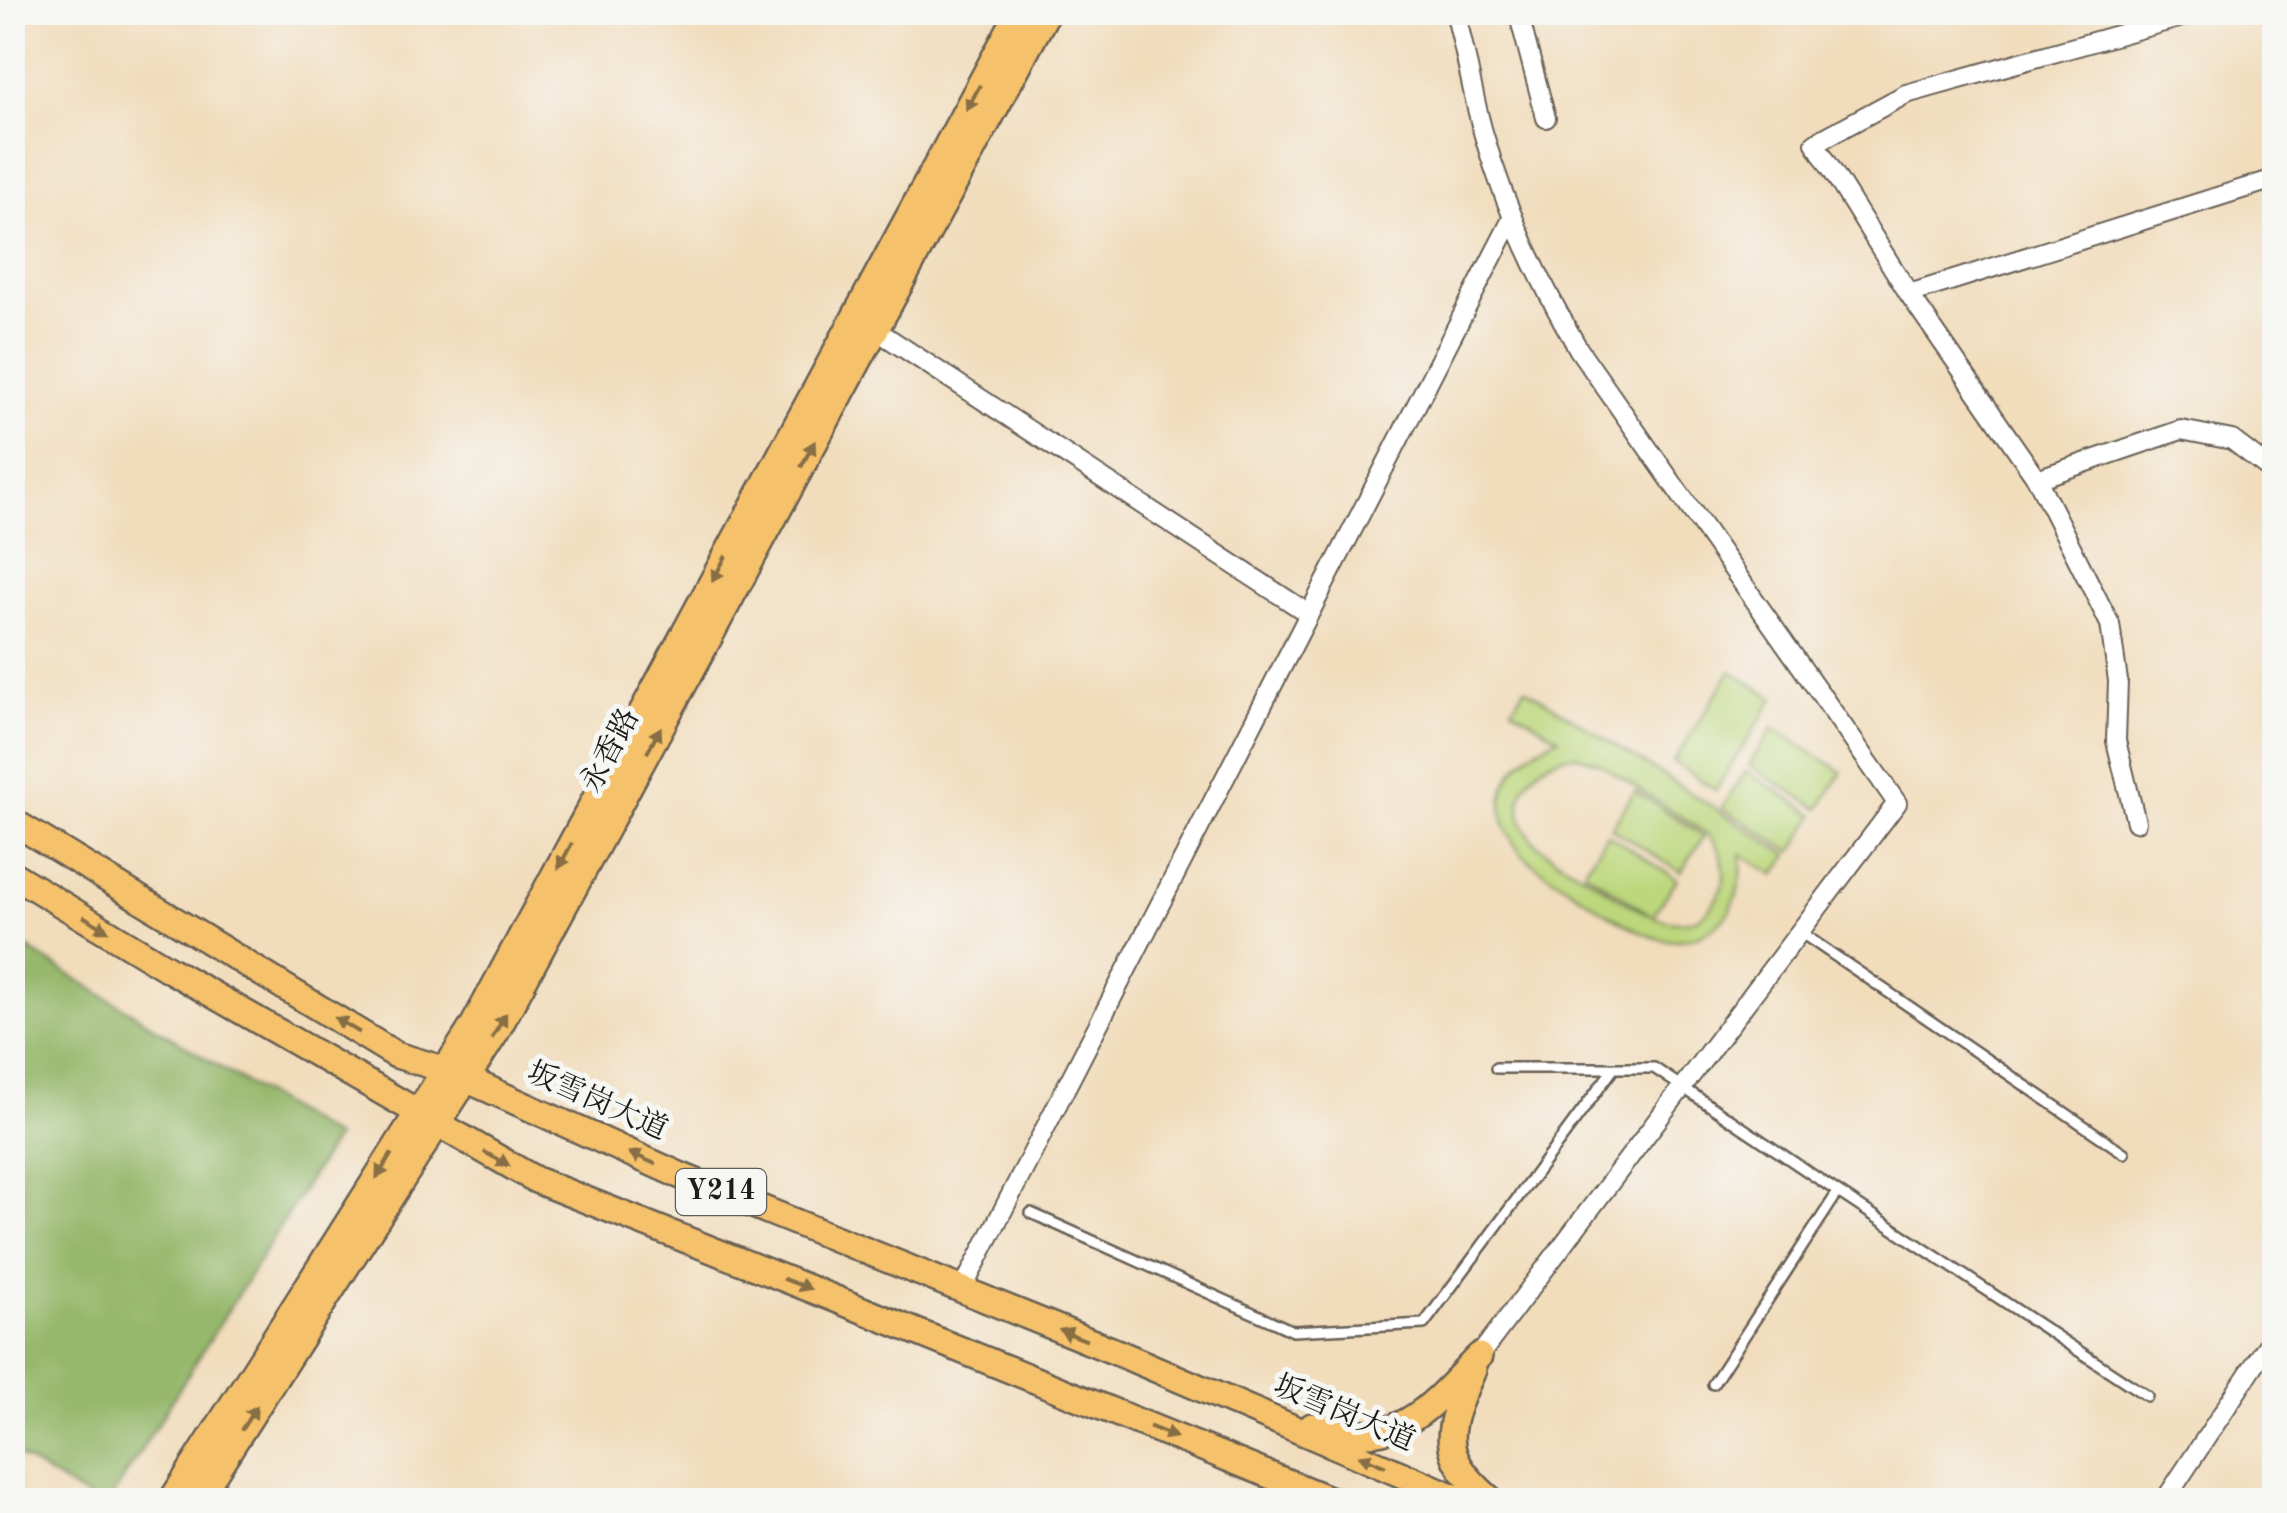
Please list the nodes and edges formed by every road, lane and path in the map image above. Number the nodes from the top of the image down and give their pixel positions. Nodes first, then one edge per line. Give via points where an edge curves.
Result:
1 (1019, 12) edge
2 (1047, 12) edge
3 (1455, 12) edge
4 (1518, 12) edge
5 (2200, 12) edge
6 (1546, 118) dead end
7 (2274, 179) edge
8 (1513, 217) junction
9 (1909, 294) junction
10 (876, 330) junction
11 (2274, 472) edge
12 (2037, 479) junction
13 (1309, 614) junction
14 (12, 822) edge
15 (2136, 822) dead end
16 (12, 874) edge
17 (1800, 932) junction
18 (1496, 1068) dead end
19 (1614, 1068) junction
20 (456, 1074) junction
21 (1682, 1087) junction
22 (427, 1120) junction
23 (2124, 1153) dead end
24 (1838, 1192) junction
25 (1031, 1213) dead end
26 (962, 1290) junction
27 (2274, 1335) edge
28 (1479, 1356) junction
29 (1712, 1384) dead end
30 (2147, 1396) dead end
31 (1275, 1420) junction
32 (172, 1500) edge
33 (197, 1500) edge
34 (1331, 1500) edge
35 (1461, 1500) edge
36 (1491, 1500) edge
37 (2165, 1500) edge

1 -> 20 main road, 永香路 via 473,1026
2 - 10 main road, 永香路
3 - 8 street via 1483,131
4 - 6 street
5 - 9 street via 1906,94 1816,143
7 - 9 street
8 - 13 street
8 - 17 street via 1579,350 1897,804
9 - 12 street
10 - 13 street
20 -> 10 main road, 永香路 via 514,1000
11 - 12 street via 2232,440 2181,430
12 - 15 street via 2110,624 2118,681 2116,741
13 - 26 street
20 -> 14 main road, 坂雪岗大道 / Y214 via 396,1056
16 -> 22 main road, Y214
17 - 21 street
17 - 23 lane
18 - 19 lane
19 - 21 lane via 1654,1068
19 - 25 lane via 1424,1324 1292,1330
20 - 22 main road, 永香路
26 -> 20 main road, 坂雪岗大道 / Y214
21 - 24 lane
21 - 28 street
22 -> 32 main road, 永香路
33 -> 22 main road, 永香路
22 -> 34 main road, Y214 via 536,1180
24 - 29 lane
24 - 30 lane
31 -> 26 main road, 坂雪岗大道 / Y214
27 - 37 street
28 - 31 main road via 1399,1426 1354,1432
28 - 36 main road via 1454,1412 1451,1436 1460,1468
35 -> 31 main road, 坂雪岗大道 / Y214

